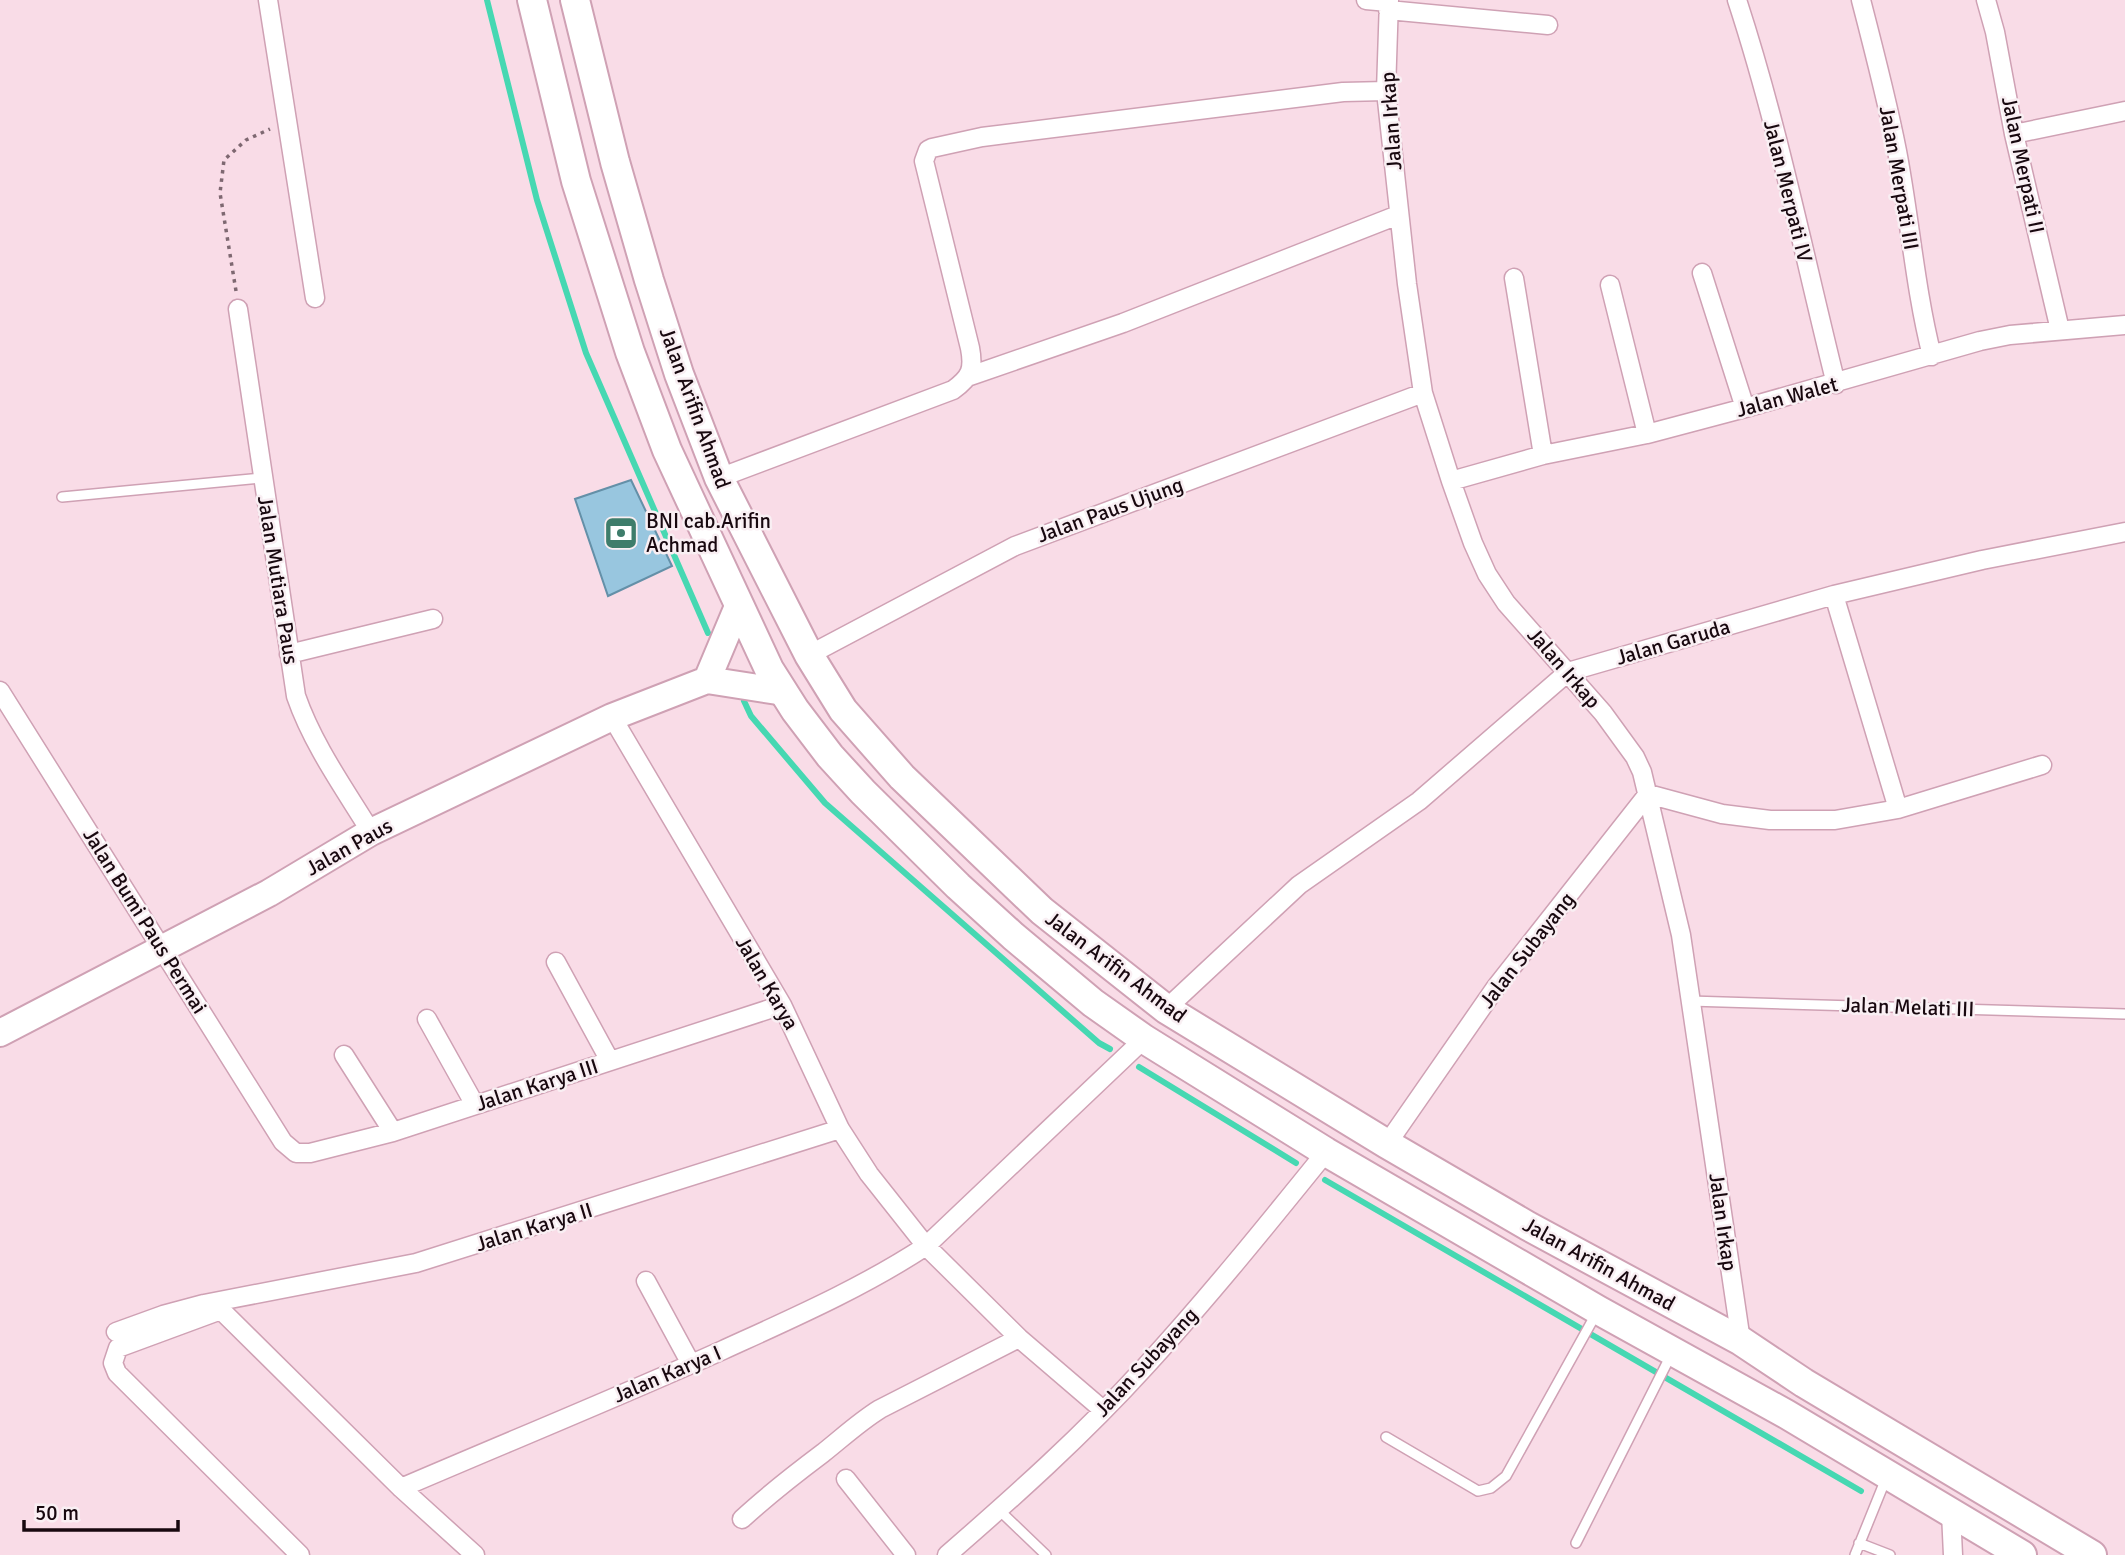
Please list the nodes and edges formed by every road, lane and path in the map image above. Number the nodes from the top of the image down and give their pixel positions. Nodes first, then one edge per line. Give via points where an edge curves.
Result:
1 (268, 0) edge
2 (532, 0) edge
3 (575, 0) edge
4 (1366, 0) edge
5 (1737, 0) edge
6 (1861, 0) edge
7 (1986, 0) edge
8 (1388, 4) edge
9 (1548, 25) dead end
10 (590, 67) junction
11 (550, 75) junction
12 (1386, 91) junction
13 (2125, 111) edge
14 (288, 121) junction
15 (2014, 134) junction
16 (1398, 215) junction
17 (1702, 273) dead end
18 (1514, 278) dead end
19 (1610, 285) dead end
20 (315, 298) dead end
21 (238, 309) joint
22 (2125, 325) edge
23 (2060, 330) junction
24 (1932, 356) junction
25 (970, 376) junction
26 (1836, 384) junction
27 (1423, 393) junction
28 (1745, 408) junction
29 (1647, 434) junction
30 (1544, 456) junction
31 (262, 478) junction
32 (719, 478) junction
33 (1451, 481) junction
34 (62, 497) dead end
35 (2125, 532) edge
36 (1834, 595) junction
37 (739, 604) junction
38 (433, 618) dead end
39 (289, 654) junction
40 (809, 655) junction
41 (1568, 672) junction
42 (707, 680) junction
43 (0, 691) edge
44 (784, 692) junction
45 (612, 717) junction
46 (2042, 765) dead end
47 (1648, 794) junction
48 (1898, 809) junction
49 (371, 832) junction
50 (163, 948) junction
51 (556, 962) dead end
52 (1690, 1001) junction
53 (782, 1005) junction
54 (1166, 1009) junction
55 (2125, 1014) edge
56 (427, 1018) dead end
57 (0, 1032) edge
58 (1144, 1039) junction
59 (344, 1055) dead end
60 (610, 1061) junction
61 (475, 1105) junction
62 (840, 1129) junction
63 (393, 1132) junction
64 (1387, 1144) junction
65 (290, 1150) joint
66 (1326, 1152) junction
67 (926, 1246) junction
68 (646, 1282) dead end
69 (1594, 1317) junction
70 (117, 1332) dead end
71 (1019, 1338) junction
72 (1741, 1341) junction
73 (1669, 1360) junction
74 (691, 1364) junction
75 (1804, 1383) junction
76 (1103, 1410) junction
77 (1786, 1414) junction
78 (1386, 1437) dead end
79 (1887, 1475) junction
80 (846, 1479) dead end
81 (401, 1488) junction
82 (999, 1510) junction
83 (1951, 1513) junction
84 (742, 1519) dead end
85 (1576, 1543) dead end
86 (1859, 1543) junction
87 (300, 1555) edge
88 (475, 1555) edge
89 (906, 1555) edge
90 (947, 1555) edge
91 (1046, 1555) edge
92 (1855, 1555) edge
93 (1890, 1555) edge
94 (1953, 1555) edge
95 (2022, 1555) edge
96 (2091, 1555) edge

1 - 14 street
2 - 11 main road, Jalan Arifin Ahmad
3 - 10 main road, Jalan Arifin Ahmad
4 - 8 street
5 - 26 street, Jalan Merpati IV
6 - 24 street, Jalan Merpati III via 1897,151
7 - 15 street, Jalan Merpati II
8 - 9 street
8 - 12 street, Jalan Irkap
10 - 11 main road
10 - 32 main road, Jalan Arifin Ahmad via 653,292
11 - 37 main road, Jalan Arifin Ahmad via 576,181 630,352 667,450
12 - 16 street, Jalan Irkap
12 - 25 street via 1343,92 982,136 928,150 924,161 970,348
13 - 15 street
14 - 20 street
14 - 21 path via 246,140 224,160 220,193
15 - 23 street, Jalan Merpati II
16 - 25 street via 1123,323
16 - 27 street, Jalan Irkap
17 - 28 street
18 - 30 street
19 - 29 street
21 - 31 street, Jalan Mutiara Paus
22 - 23 street, Jalan Walet
23 - 24 street, Jalan Walet via 1980,341
24 - 26 street, Jalan Walet
25 - 32 street via 953,390
26 - 28 street, Jalan Walet
27 - 33 street, Jalan Irkap
27 - 40 street, Jalan Paus Ujung via 1015,546
28 - 29 street, Jalan Walet
29 - 30 street, Jalan Walet
30 - 33 street, Jalan Walet
31 - 34 lane
31 - 39 street, Jalan Mutiara Paus
32 - 40 main road, Jalan Arifin Ahmad
33 - 41 street, Jalan Irkap via 1488,574 1506,603
35 - 36 street, Jalan Garuda
36 - 41 street, Jalan Garuda
36 - 48 street
37 - 42 main road
37 - 44 main road, Jalan Arifin Ahmad
38 - 39 street
39 - 49 street, Jalan Mutiara Paus via 303,716
40 - 54 main road, Jalan Arifin Ahmad via 843,710 902,777 1042,911
41 - 47 street, Jalan Irkap via 1635,757
41 - 54 street, Jalan Garuda via 1419,801 1298,885
42 - 44 main road
42 - 45 main road, Jalan Paus
43 - 50 street, Jalan Bumi Paus Permai
44 - 58 main road, Jalan Arifin Ahmad via 830,756 958,886 1058,975
45 - 49 main road, Jalan Paus
45 - 53 street, Jalan Karya
46 - 48 street
47 - 48 street via 1722,814 1770,820 1835,820
47 - 52 street, Jalan Irkap via 1681,935
47 - 64 street, Jalan Subayang via 1496,987
49 - 50 main road, Jalan Paus via 269,893
50 - 57 main road, Jalan Paus
50 - 65 street, Jalan Bumi Paus Permai
51 - 60 street
52 - 55 lane, Jalan Melati III
52 - 72 street, Jalan Irkap
53 - 60 street, Jalan Karya III
53 - 62 street, Jalan Karya
54 - 64 main road, Jalan Arifin Ahmad
56 - 61 street
58 - 66 main road, Jalan Arifin Ahmad
58 - 67 street
59 - 63 street
60 - 61 street, Jalan Karya III
61 - 63 street, Jalan Karya III
62 - 67 street, Jalan Karya
62 - 70 street, Jalan Karya II via 416,1263 222,1301
63 - 65 street, Jalan Karya III via 310,1153
64 - 72 main road, Jalan Arifin Ahmad
66 - 69 main road, Jalan Arifin Ahmad
66 - 76 street, Jalan Subayang via 1230,1269
67 - 71 street, Jalan Karya
67 - 74 street, Jalan Karya I via 832,1301
68 - 74 street
69 - 73 main road, Jalan Arifin Ahmad
69 - 78 lane via 1506,1476 1491,1488 1478,1491
71 - 76 street, Jalan Karya
71 - 84 street via 859,1422
72 - 75 main road, Jalan Arifin Ahmad
73 - 77 main road, Jalan Arifin Ahmad
73 - 85 lane
74 - 81 street, Jalan Karya I
75 - 77 main road
75 - 96 main road, Jalan Arifin Ahmad
76 - 82 street, Jalan Subayang
77 - 79 main road, Jalan Arifin Ahmad
79 - 83 main road, Jalan Arifin Ahmad
79 - 86 lane
80 - 89 street
81 - 87 street via 221,1310 118,1348 113,1363 117,1373
81 - 88 street
82 - 90 street, Jalan Subayang
82 - 91 lane
83 - 94 street
83 - 95 main road, Jalan Arifin Ahmad
86 - 92 lane
86 - 93 lane

